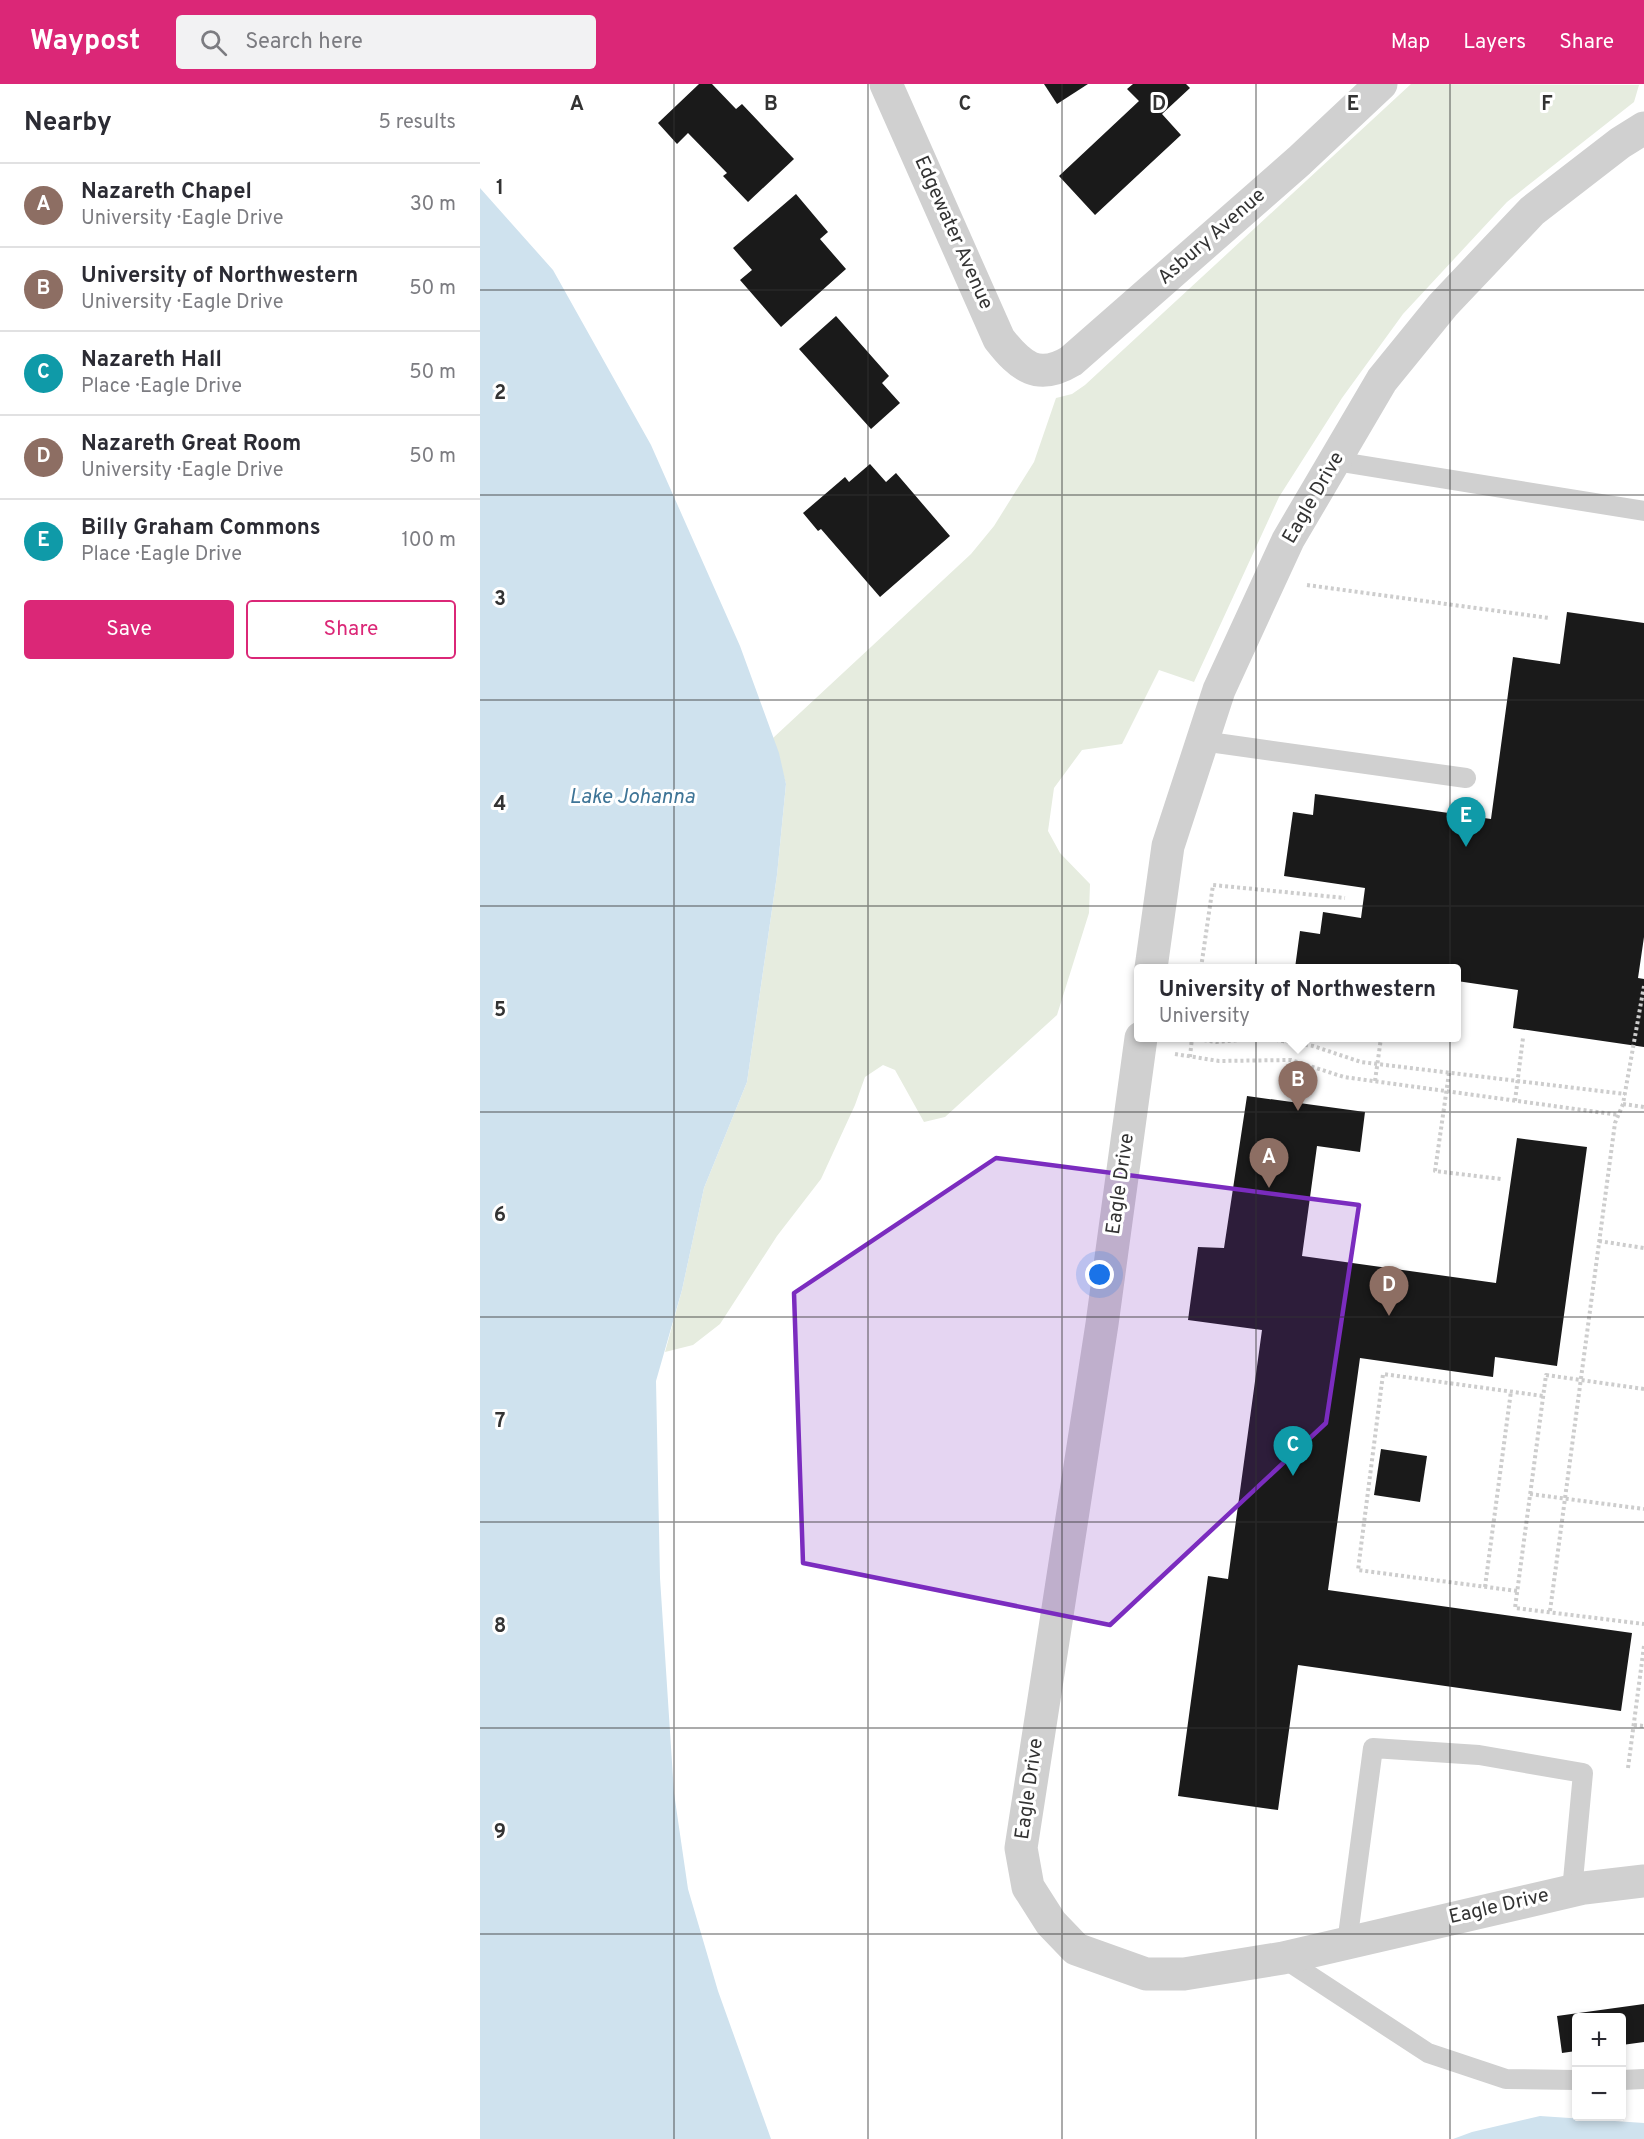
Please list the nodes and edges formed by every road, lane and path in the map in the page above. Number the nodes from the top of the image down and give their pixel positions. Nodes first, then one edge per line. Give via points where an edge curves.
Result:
1 (886, 84) edge
2 (1381, 84) edge
3 (1644, 128) edge
4 (1034, 370) joint
5 (1335, 461) junction
6 (1644, 511) edge
7 (1270, 579) junction
8 (1549, 618) dead end
9 (1202, 741) junction
10 (1466, 778) dead end
11 (1345, 898) dead end
12 (1151, 964) edge
13 (1202, 964) edge
14 (1644, 986) edge
15 (1523, 1038) dead end
16 (1140, 1042) edge
17 (1192, 1042) edge
18 (1288, 1042) edge
19 (1380, 1042) edge
20 (1190, 1057) junction
21 (1377, 1064) junction
22 (1449, 1073) junction
23 (1375, 1081) junction
24 (1517, 1082) junction
25 (1446, 1091) junction
26 (1625, 1094) junction
27 (1515, 1101) junction
28 (1623, 1104) junction
29 (1644, 1107) edge
30 (1619, 1115) junction
31 (1501, 1179) dead end
32 (1599, 1241) junction
33 (1644, 1248) edge
34 (1581, 1380) junction
35 (1644, 1389) edge
36 (1511, 1391) junction
37 (1543, 1396) junction
38 (1530, 1494) junction
39 (1564, 1499) junction
40 (1644, 1509) edge
41 (1485, 1587) junction
42 (1517, 1591) junction
43 (1550, 1611) junction
44 (1644, 1624) edge
45 (1644, 1646) edge
46 (1634, 1725) junction
47 (1644, 1726) edge
48 (1628, 1768) dead end
49 (1644, 1881) edge
50 (1572, 1891) junction
51 (1347, 1943) junction
52 (1283, 1958) junction
53 (1644, 2079) edge
54 (1572, 2080) edge
55 (1626, 2080) edge

1 - 4 street, Edgewater Avenue via 999,339
2 - 4 street, Asbury Avenue via 1071,362 1047,372
3 - 5 street, Eagle Drive via 1532,211 1443,304 1382,381
5 - 6 lane
5 - 7 street, Eagle Drive via 1288,540
7 - 8 path
7 - 9 street, Eagle Drive via 1219,690
9 - 10 lane
9 - 12 street, Eagle Drive via 1168,846
11 - 13 path via 1213,885
14 - 26 path
15 - 24 path
16 - 20 path
16 - 52 street, Eagle Drive via 1102,1324 1021,1848 1028,1887 1051,1923 1076,1949 1146,1974 1184,1974
17 - 20 path
18 - 21 path
19 - 21 path
20 - 23 path via 1219,1061 1291,1060 1344,1077
21 - 22 path
21 - 23 path
22 - 24 path
22 - 25 path
23 - 25 path
24 - 26 path
24 - 27 path
25 - 27 path
25 - 31 path via 1435,1171
26 - 28 path
27 - 30 path
28 - 29 path
28 - 30 path
30 - 32 path
32 - 33 path
32 - 34 path
34 - 35 path
34 - 37 path via 1546,1375
34 - 39 path
36 - 37 path
36 - 41 path
36 - 41 path via 1383,1374 1358,1570
37 - 38 path
38 - 39 path
38 - 42 path
39 - 40 path
39 - 43 path
41 - 42 path
42 - 43 path via 1515,1608
43 - 44 path
45 - 46 path
46 - 47 path
46 - 48 path
49 - 50 street, Eagle Drive
50 - 51 street, Eagle Drive
50 - 51 lane via 1583,1773 1479,1755 1373,1748
51 - 52 street, Eagle Drive
52 - 54 lane via 1428,2052 1506,2079
53 - 55 lane

